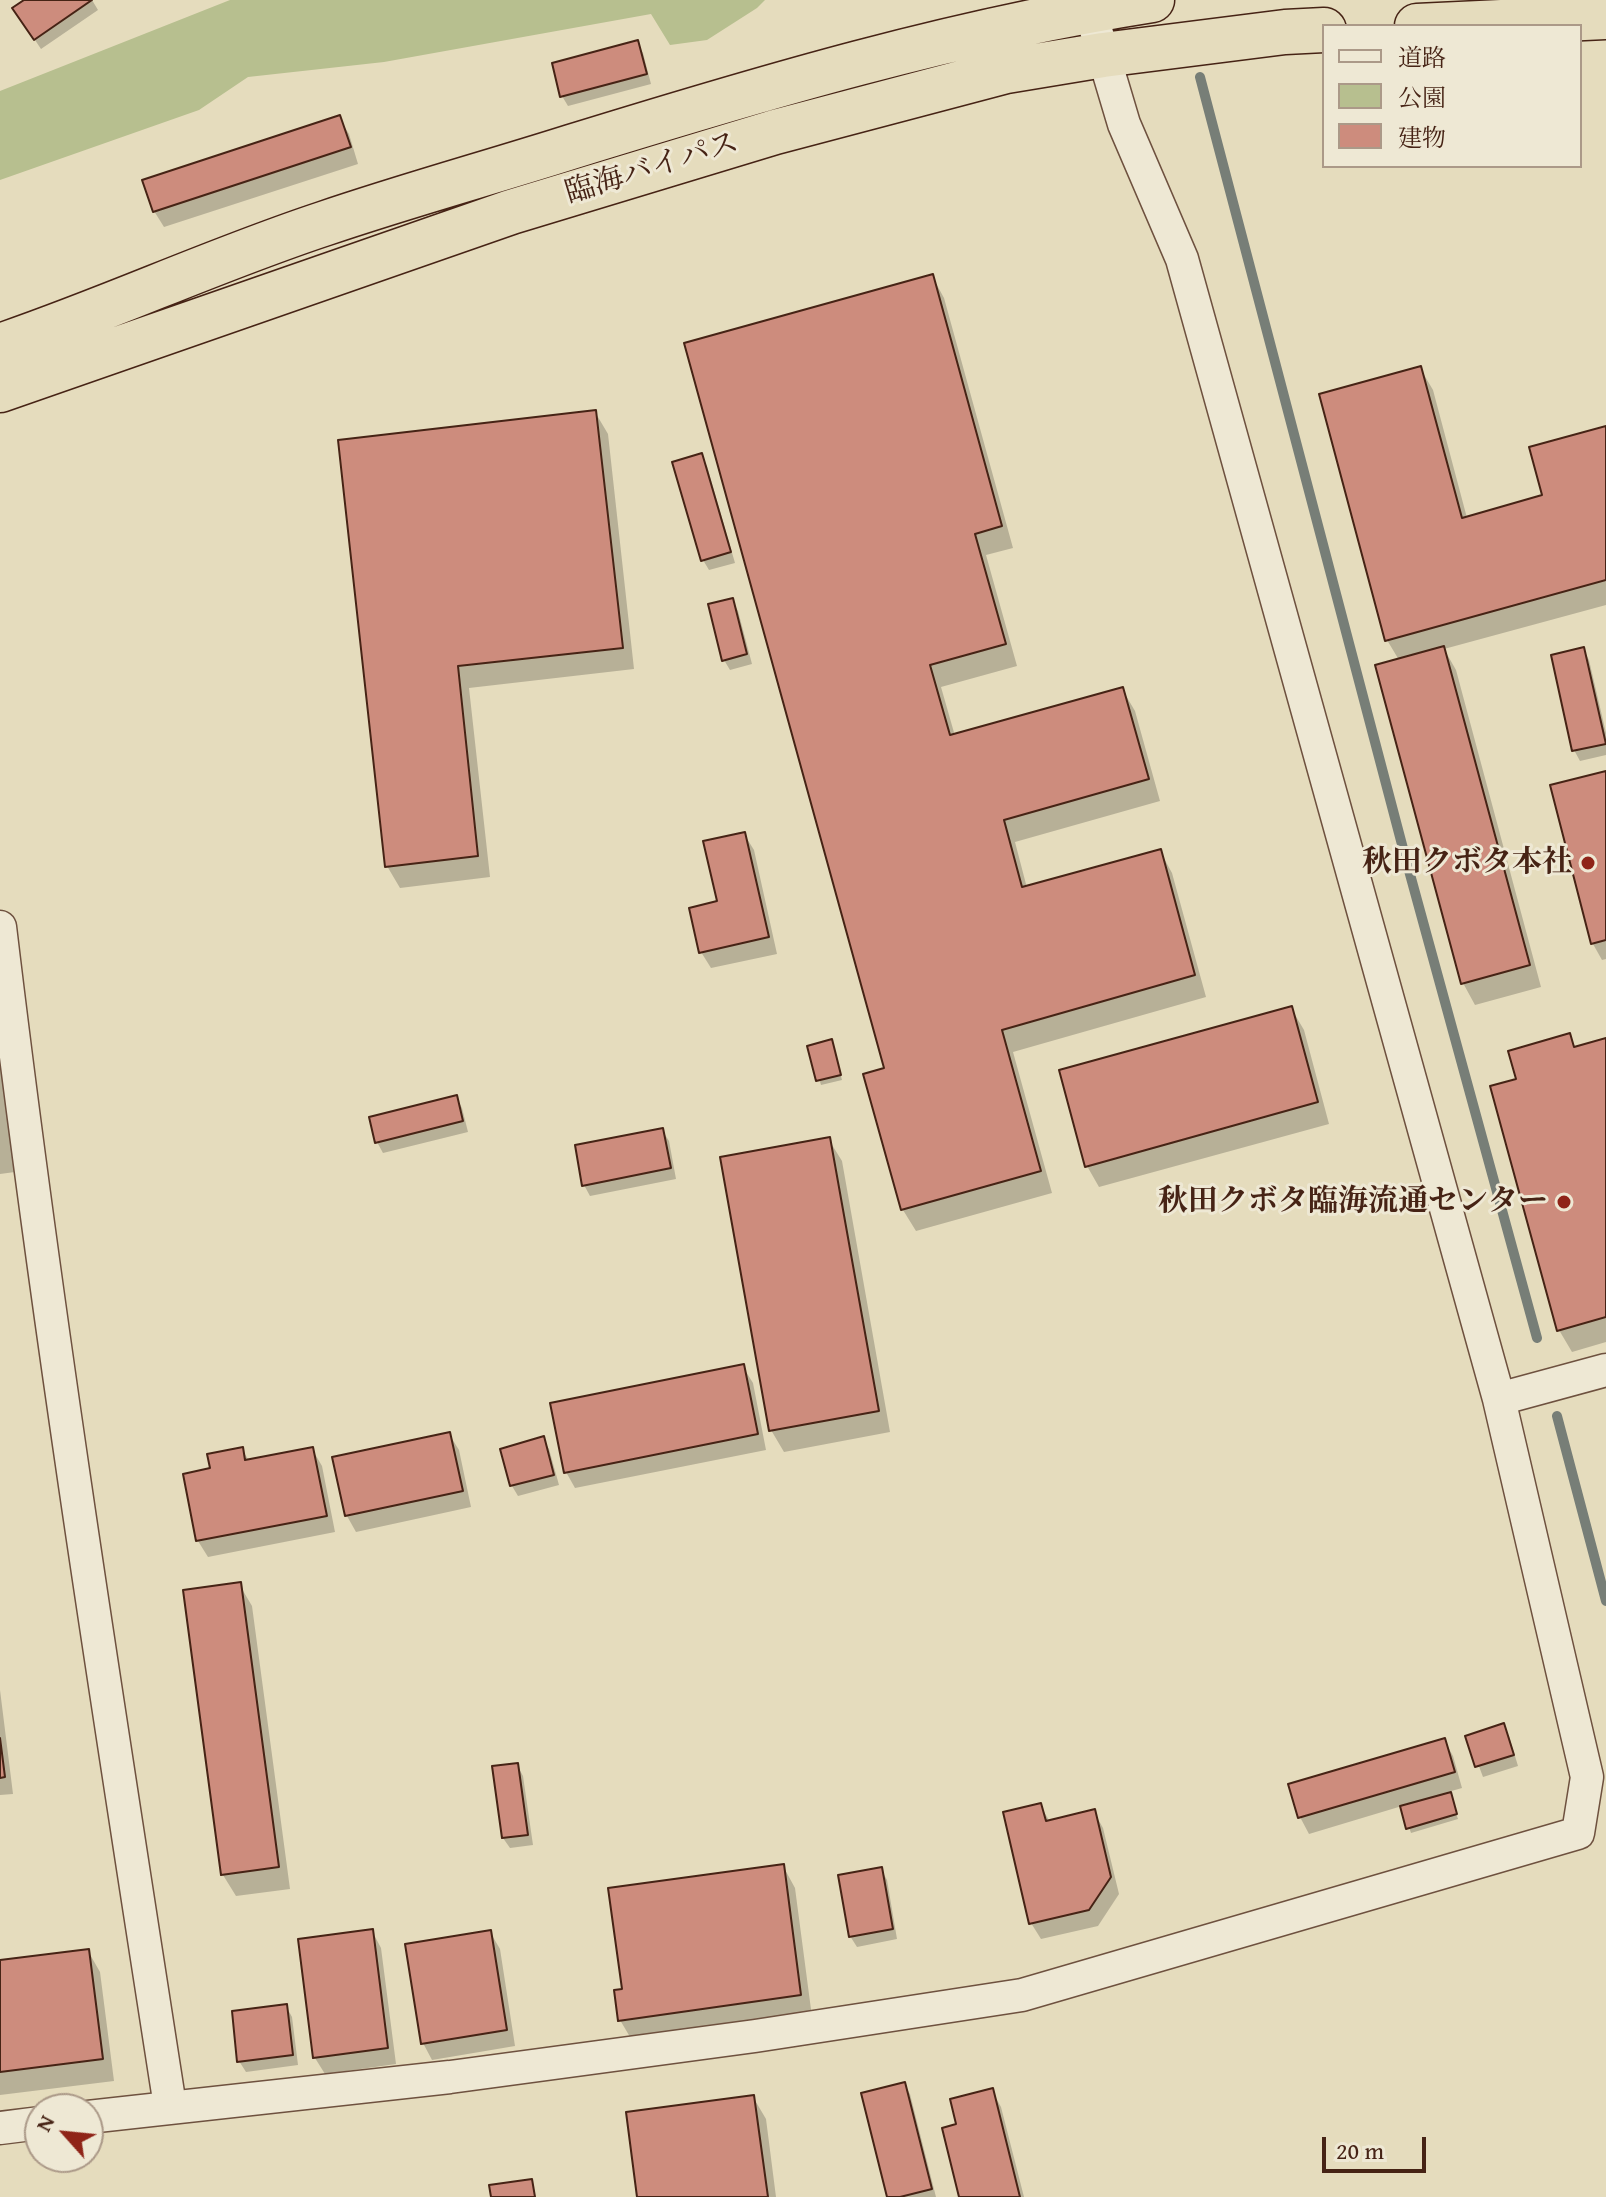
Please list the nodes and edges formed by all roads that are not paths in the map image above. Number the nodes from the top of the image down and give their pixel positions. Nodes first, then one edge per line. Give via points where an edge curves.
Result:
1 (1152, 0) edge
2 (1090, 10) junction
3 (1606, 17) edge
4 (1459, 24) edge
5 (1322, 30) edge
6 (1103, 55) junction
7 (0, 346) edge
8 (0, 390) edge
9 (0, 927) edge
10 (1606, 1370) edge
11 (1499, 1399) junction
12 (170, 2106) junction
13 (104, 2115) edge
14 (24, 2125) edge
15 (0, 2128) edge

1 - 2 highway, 臨海バイパス
2 - 6 street
2 - 7 highway, 臨海バイパス via 945,39 722,100 321,224
3 - 4 highway
5 - 6 highway, 臨海バイパス
6 - 8 highway, 臨海バイパス via 991,75 555,198
6 - 11 street via 1124,124 1182,259
9 - 12 street
10 - 11 street
11 - 12 street via 1587,1777 1578,1833 1022,1995 450,2077
12 - 13 street
14 - 15 street

